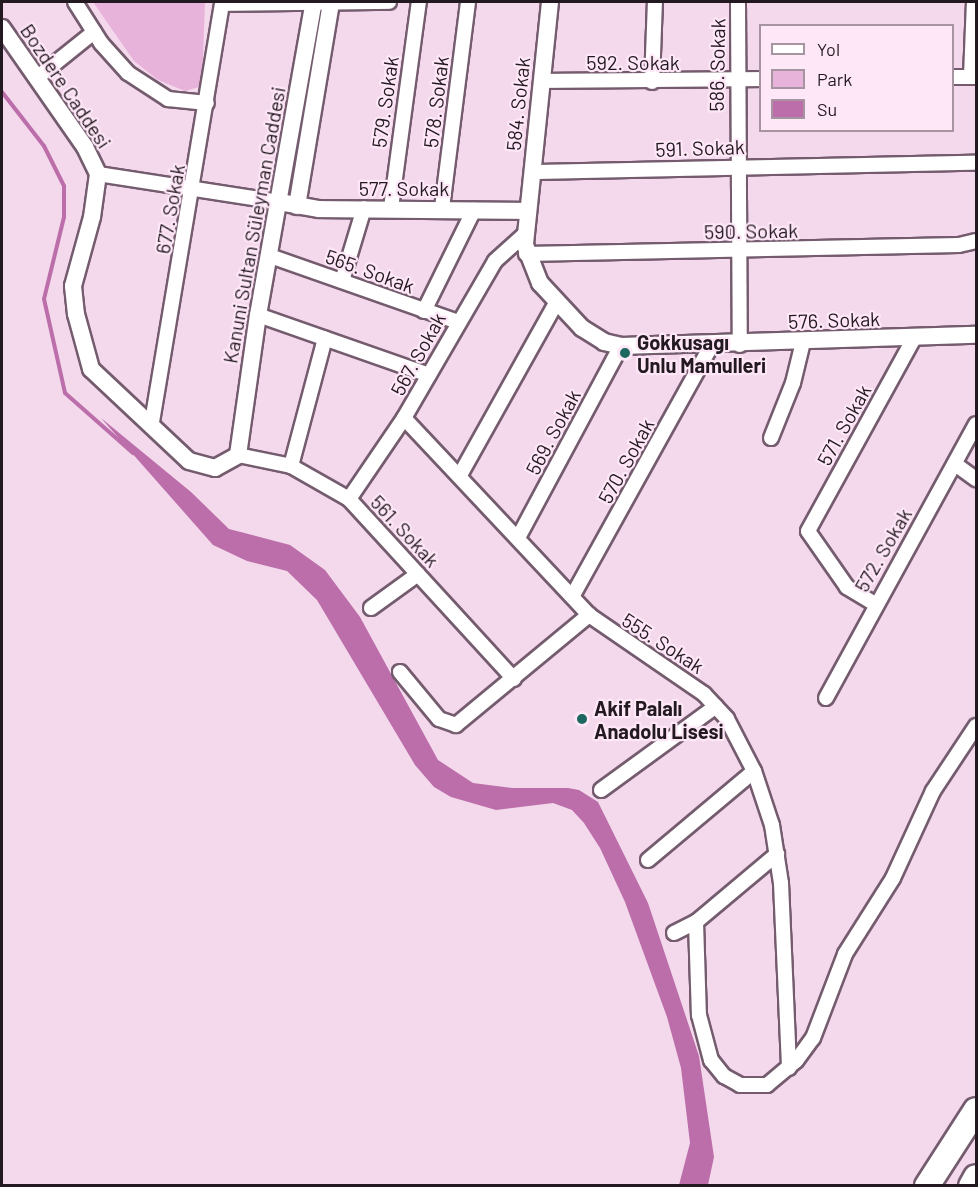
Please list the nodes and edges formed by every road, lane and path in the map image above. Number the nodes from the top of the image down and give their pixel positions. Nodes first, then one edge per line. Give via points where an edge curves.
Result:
1 (75, 2) edge
2 (389, 2) edge
3 (419, 2) edge
4 (468, 2) edge
5 (550, 2) edge
6 (655, 2) edge
7 (738, 2) edge
8 (974, 2) edge
9 (222, 3) edge
10 (322, 3) edge
11 (2, 28) edge
12 (94, 32) junction
13 (954, 76) edge
14 (974, 76) edge
15 (38, 77) junction
16 (759, 79) edge
17 (736, 80) junction
18 (542, 81) junction
19 (652, 82) junction
20 (207, 103) junction
21 (976, 163) edge
22 (736, 166) junction
23 (532, 172) junction
24 (98, 174) junction
25 (194, 188) junction
26 (279, 202) junction
27 (297, 206) junction
28 (364, 208) junction
29 (391, 208) junction
30 (442, 208) junction
31 (474, 210) junction
32 (528, 211) junction
33 (525, 234) junction
34 (976, 241) edge
35 (739, 251) junction
36 (526, 254) junction
37 (270, 256) junction
38 (342, 281) junction
39 (556, 303) junction
40 (424, 311) junction
41 (258, 315) junction
42 (458, 322) junction
43 (976, 335) edge
44 (325, 338) junction
45 (914, 338) junction
46 (803, 342) junction
47 (740, 345) junction
48 (621, 346) junction
49 (711, 346) junction
50 (429, 375) junction
51 (404, 418) junction
52 (152, 422) junction
53 (976, 424) edge
54 (771, 438) dead end
55 (238, 455) junction
56 (955, 464) junction
57 (291, 466) junction
58 (460, 476) junction
59 (976, 479) edge
60 (349, 499) junction
61 (519, 536) junction
62 (418, 574) junction
63 (573, 595) junction
64 (875, 604) junction
65 (371, 608) dead end
66 (589, 615) junction
67 (400, 672) dead end
68 (514, 679) junction
69 (826, 698) dead end
70 (716, 706) junction
71 (976, 726) edge
72 (754, 771) junction
73 (602, 790) dead end
74 (777, 854) junction
75 (648, 860) dead end
76 (696, 922) junction
77 (674, 933) dead end
78 (789, 1068) junction
79 (976, 1110) edge
80 (976, 1177) edge
81 (927, 1185) edge
82 (971, 1185) edge

1 - 12 street
2 - 10 street
3 - 29 street, 579. Sokak
4 - 30 street, 578. Sokak
5 - 18 street, 584. Sokak
6 - 19 street
7 - 17 street, 586. Sokak
8 - 14 street
9 - 10 street
9 - 20 street, 677. Sokak
10 - 26 street, Kanuni Sultan Süleyman Caddesi
10 - 27 street
11 - 15 street, Bozdere Caddesi
12 - 15 street
12 - 20 street via 120,66 154,92 186,103
13 - 14 street
15 - 24 street, Bozdere Caddesi via 85,147
16 - 17 street, 592. Sokak
17 - 19 street, 592. Sokak
17 - 22 street, 586. Sokak
18 - 19 street, 592. Sokak
18 - 23 street, 584. Sokak
20 - 25 street, 677. Sokak
21 - 22 street, 591. Sokak
22 - 23 street, 591. Sokak
22 - 35 street, 586. Sokak
23 - 32 street, 584. Sokak
24 - 25 street
24 - 52 street, Bozdere Caddesi via 92,217 73,286 76,314 97,377
25 - 26 street
25 - 52 street, 677. Sokak
26 - 27 street, 577. Sokak
26 - 37 street, Kanuni Sultan Süleyman Caddesi
27 - 28 street, 577. Sokak
28 - 29 street, 577. Sokak
28 - 38 street
29 - 30 street, 577. Sokak
30 - 31 street, 577. Sokak
31 - 32 street, 577. Sokak
31 - 40 street
32 - 33 street, 576. Sokak
33 - 36 street, 576. Sokak
33 - 42 street, 567. Sokak via 495,261
34 - 35 street, 590. Sokak via 959,245
35 - 36 street, 590. Sokak
35 - 47 street, 586. Sokak
36 - 39 street, 576. Sokak
37 - 38 street, 565. Sokak
37 - 41 street, Kanuni Sultan Süleyman Caddesi
38 - 40 street, 565. Sokak
39 - 48 street, 576. Sokak via 594,337
39 - 58 street
40 - 42 street, 565. Sokak
41 - 44 street
41 - 55 street, Kanuni Sultan Süleyman Caddesi
42 - 50 street, 567. Sokak
43 - 45 street, 576. Sokak
44 - 50 street
44 - 57 street
45 - 46 street, 576. Sokak
45 - 64 street, 571. Sokak via 808,531 842,582
46 - 47 street, 576. Sokak
46 - 54 street via 793,383
47 - 49 street, 576. Sokak
48 - 49 street, 576. Sokak
48 - 61 street, 569. Sokak
49 - 63 street, 570. Sokak
50 - 51 street, 567. Sokak
51 - 58 street, 555. Sokak
51 - 60 street, 567. Sokak
52 - 55 street, Bozdere Caddesi via 189,461 200,466 215,468
53 - 56 street, 572. Sokak
55 - 57 street, 561. Sokak
56 - 59 street
56 - 64 street, 572. Sokak
57 - 60 street, 561. Sokak
58 - 61 street, 555. Sokak
60 - 62 street, 561. Sokak
61 - 63 street, 555. Sokak
62 - 65 street
62 - 68 street, 561. Sokak
63 - 66 street, 555. Sokak
64 - 69 street, 572. Sokak
66 - 68 street
66 - 70 street, 555. Sokak
67 - 68 street via 439,719 452,725 461,723
70 - 72 street, 555. Sokak
70 - 73 street
71 - 78 street via 933,791 893,878 845,954 813,1038
72 - 74 street, 555. Sokak
72 - 75 street
74 - 76 street
74 - 78 street, 555. Sokak
76 - 77 street
76 - 78 street via 699,1015 706,1044 721,1071 740,1085 755,1087 778,1079
79 - 81 highway
80 - 82 highway

